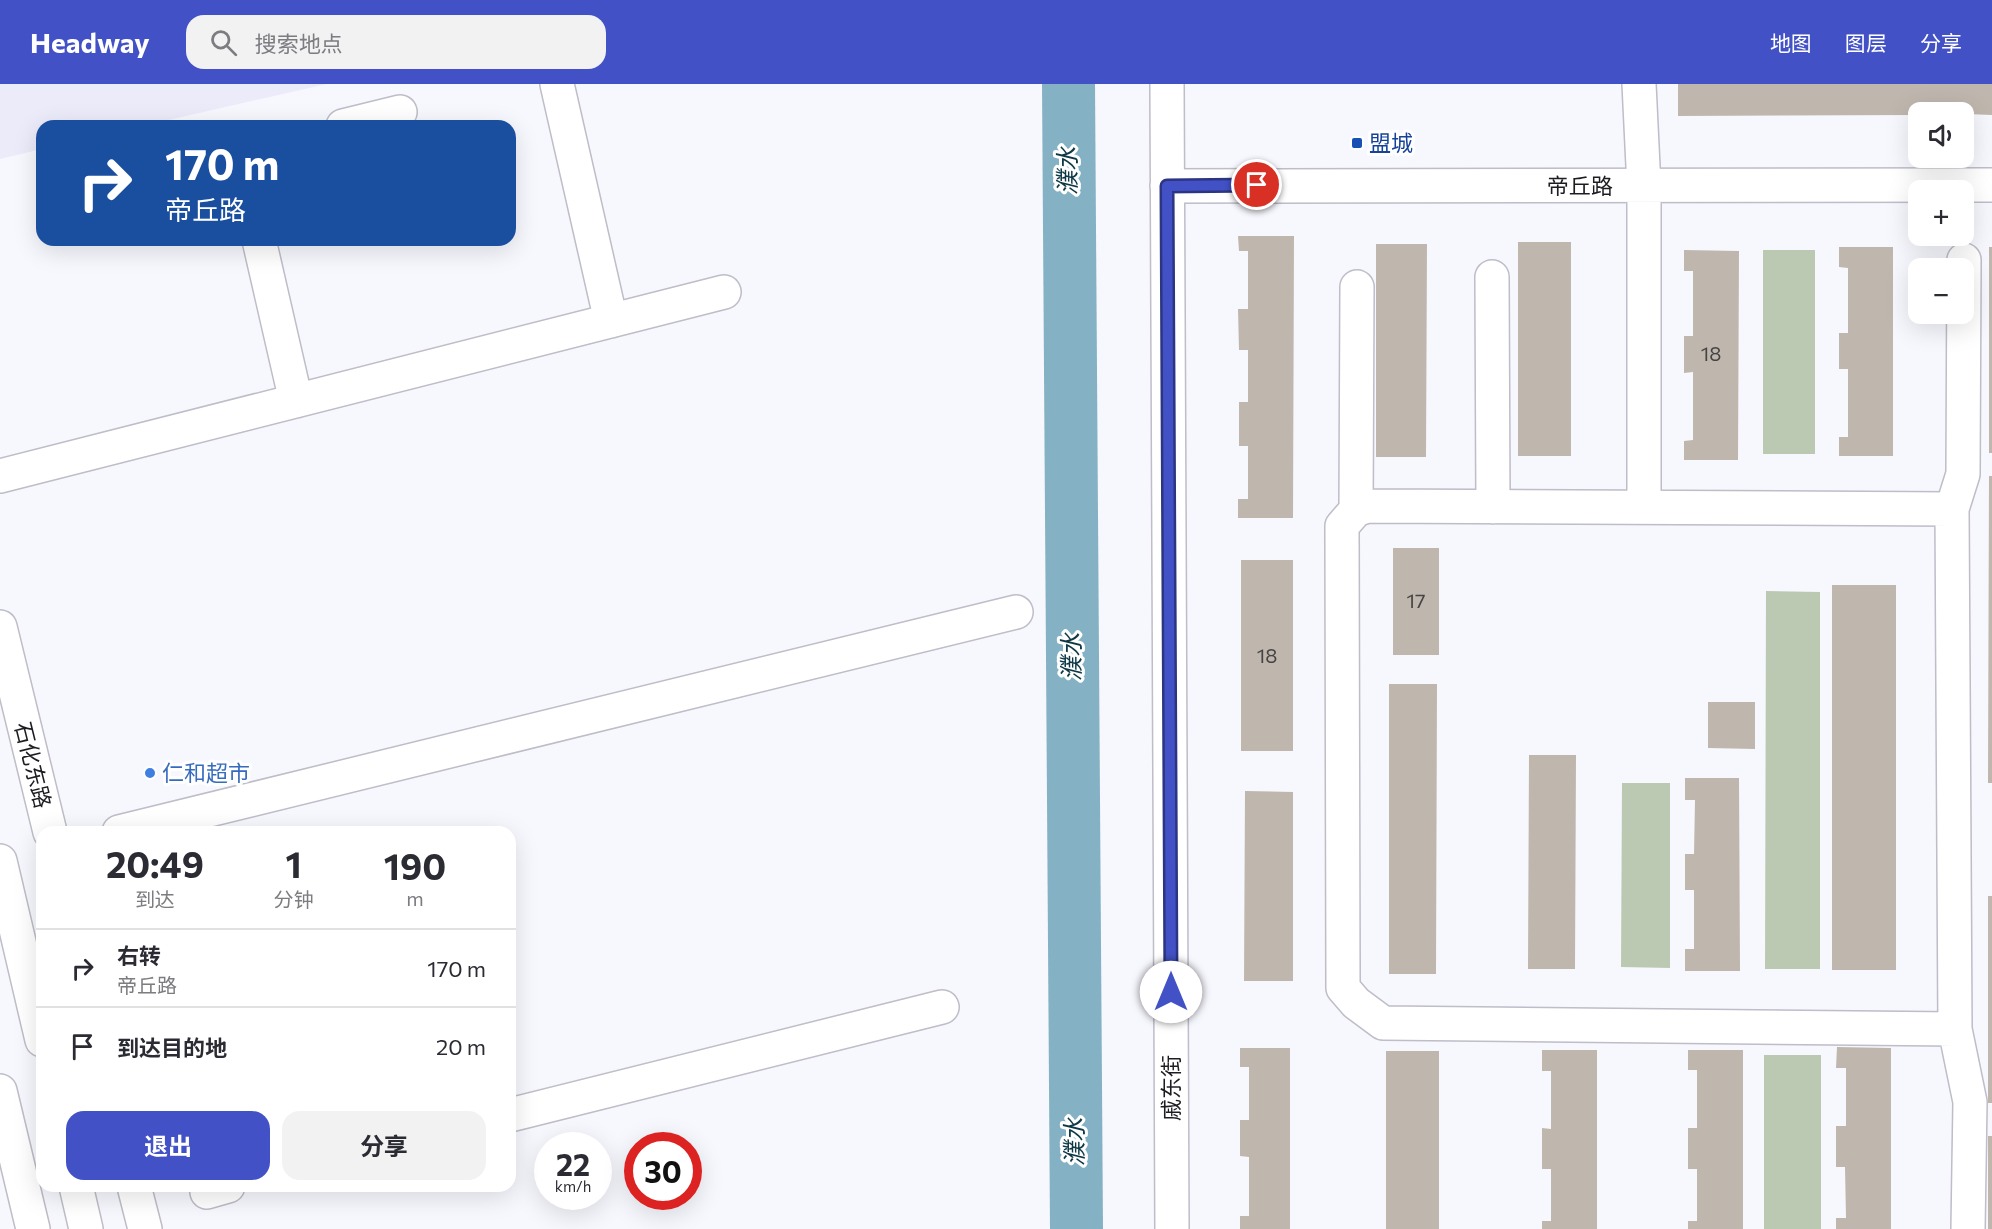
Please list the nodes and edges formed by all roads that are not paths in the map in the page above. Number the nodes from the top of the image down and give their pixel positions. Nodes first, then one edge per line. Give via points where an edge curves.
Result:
1 (557, 84) edge
2 (1167, 84) edge
3 (1639, 84) edge
4 (400, 112) dead end
5 (367, 120) edge
6 (1992, 185) edge
7 (1167, 186) junction
8 (1644, 187) junction
9 (260, 246) edge
10 (1492, 277) dead end
11 (1357, 287) dead end
12 (724, 292) dead end
13 (611, 321) junction
14 (1964, 324) edge
15 (296, 401) junction
16 (0, 476) edge
17 (1493, 507) junction
18 (1644, 507) junction
19 (1952, 509) junction
20 (1356, 510) junction
21 (1016, 612) dead end
22 (0, 627) edge
23 (49, 826) edge
24 (143, 826) edge
25 (0, 861) edge
26 (942, 1007) dead end
27 (36, 1014) edge
28 (1955, 1029) junction
29 (0, 1091) edge
30 (516, 1114) edge
31 (78, 1192) edge
32 (136, 1192) edge
33 (33, 1229) edge
34 (87, 1229) edge
35 (145, 1229) edge
36 (1172, 1229) edge
37 (1968, 1229) edge

1 - 13 street
2 - 7 street, 戚东街
3 - 8 street
4 - 5 street
6 - 8 street, 帝丘路
7 - 8 street, 帝丘路
7 - 36 street, 戚东街
8 - 18 street
9 - 15 street
10 - 17 street
11 - 20 street
12 - 13 street
13 - 15 street
14 - 19 street via 1963,474
15 - 16 street
17 - 18 street
17 - 20 street via 1367,506
18 - 19 street
19 - 28 street
20 - 28 street via 1342,526 1343,987 1356,1003 1383,1023
21 - 24 street
22 - 23 street, 石化东路
25 - 27 street
26 - 30 street
28 - 37 street via 1970,1102
29 - 33 street
31 - 34 street
32 - 35 street

